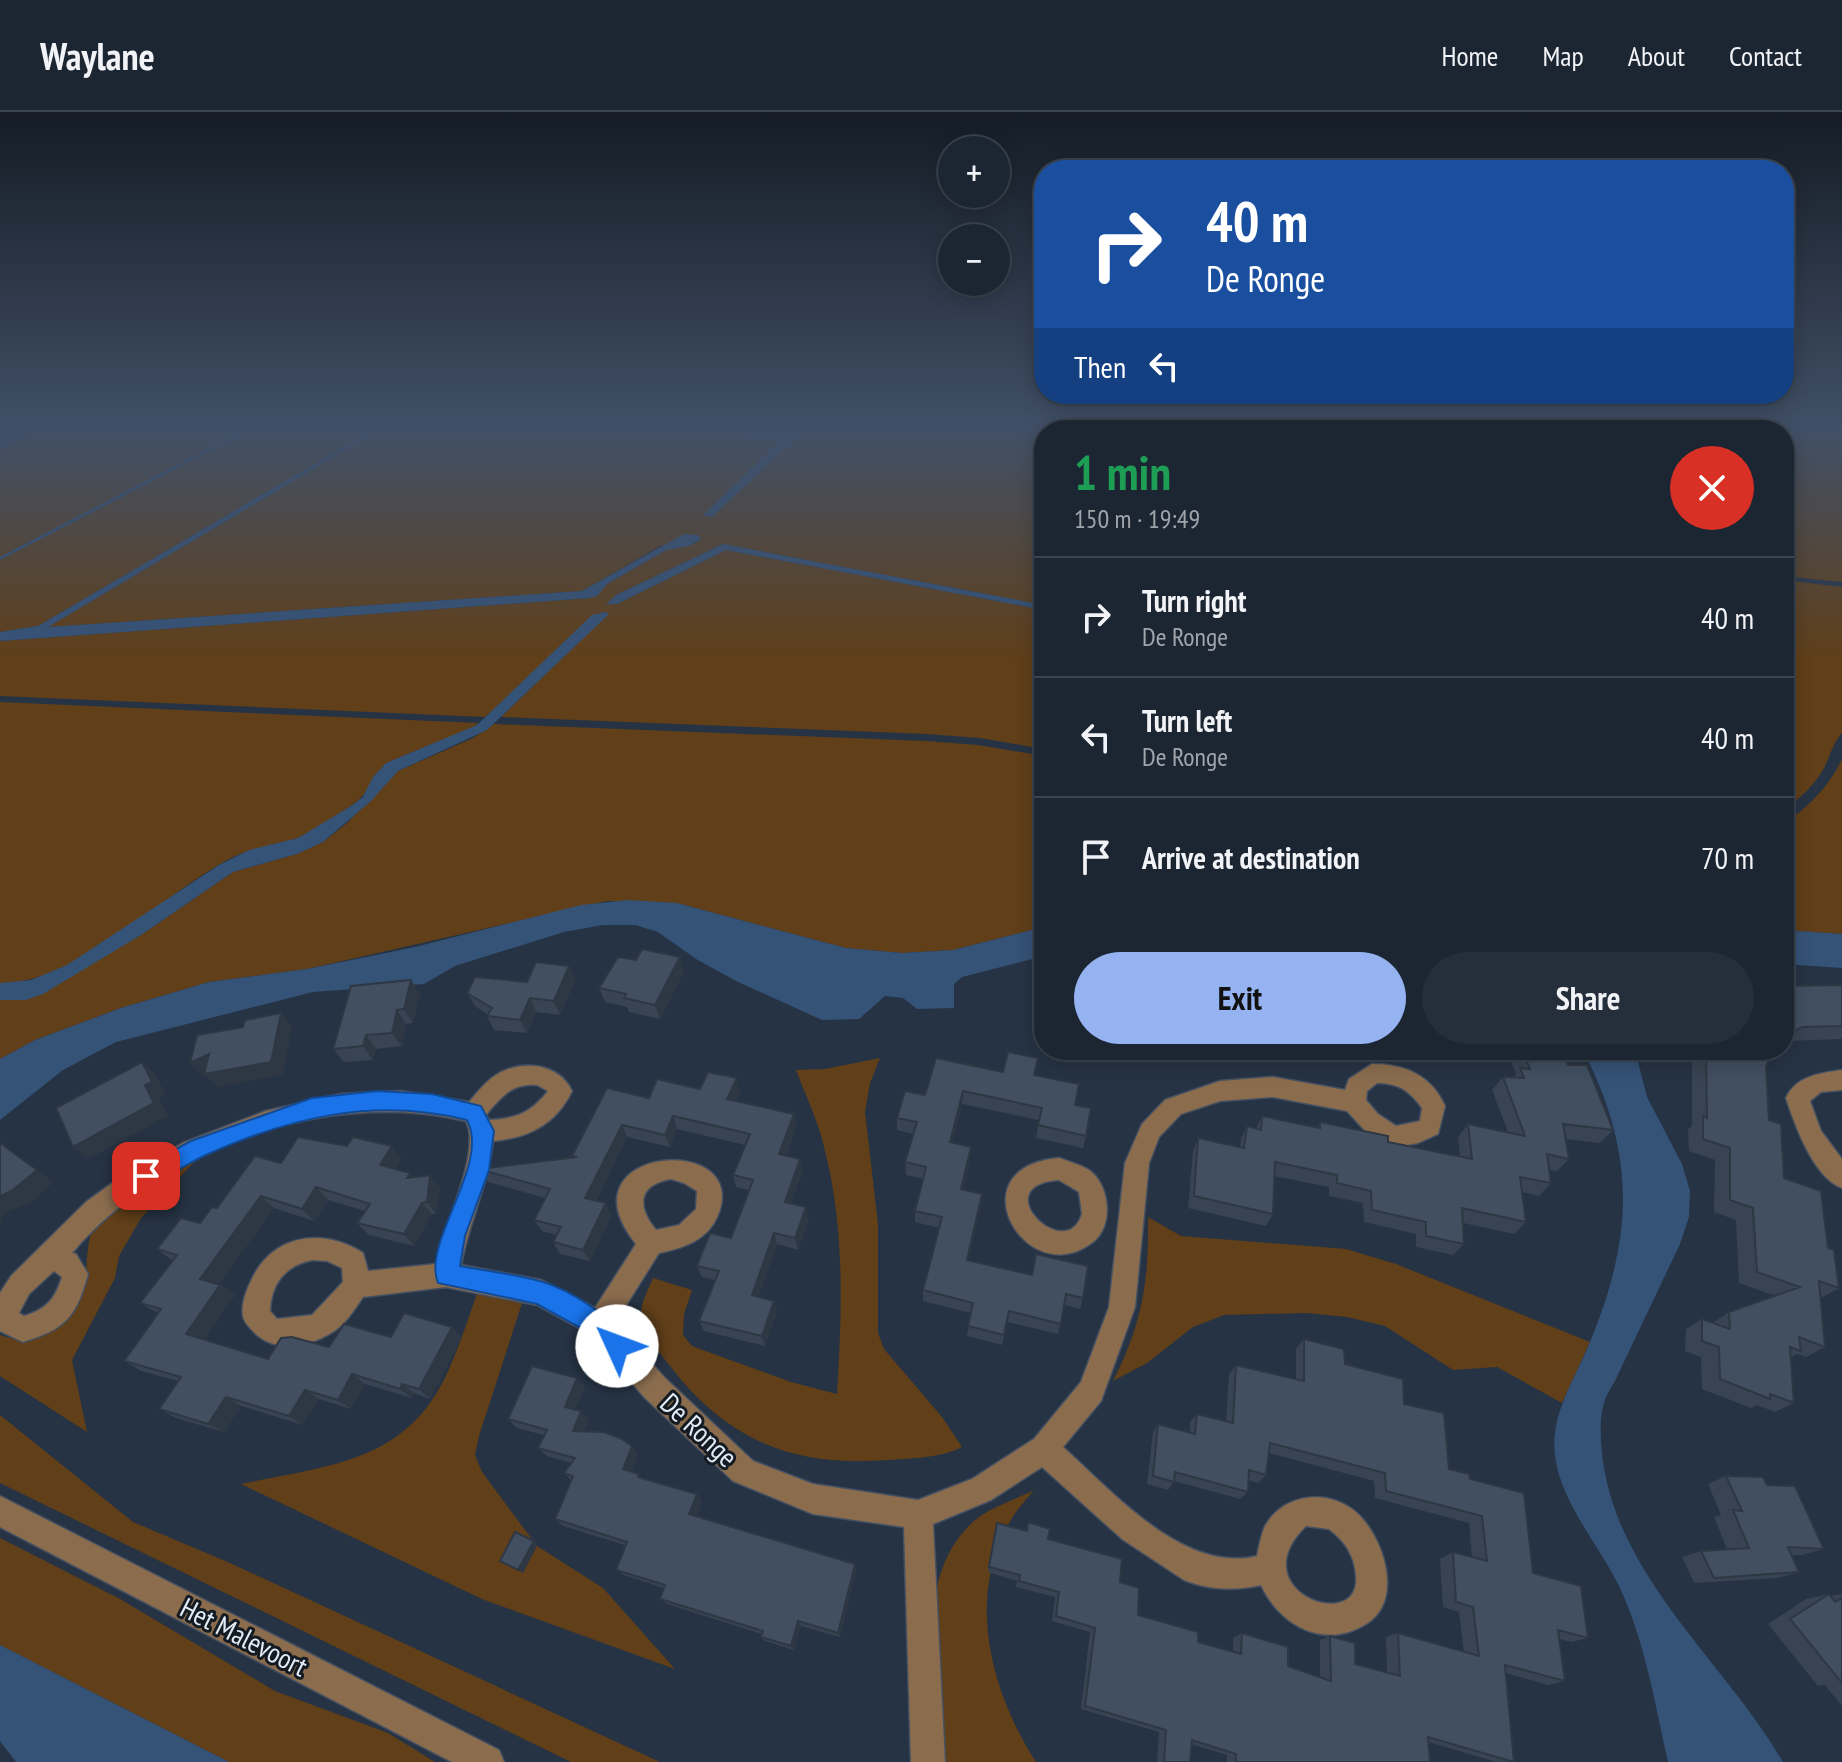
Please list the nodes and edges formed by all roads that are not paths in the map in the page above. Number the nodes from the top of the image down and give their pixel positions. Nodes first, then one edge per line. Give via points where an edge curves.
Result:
1 (1842, 1080) edge
2 (1354, 1102) dead end
3 (1842, 1177) edge
4 (1095, 1218) dead end
5 (1129, 1229) junction
6 (651, 1243) dead end
7 (50, 1258) dead end
8 (446, 1275) junction
9 (356, 1285) dead end
10 (599, 1325) junction
11 (1044, 1449) junction
12 (0, 1511) edge
13 (918, 1515) junction
14 (1269, 1568) dead end
15 (487, 1762) edge
16 (928, 1762) edge

1 - 3 street via 1816,1083 1797,1098 1811,1137
2 - 5 street via 1273,1087 1220,1091 1173,1107 1150,1131 1137,1163
4 - 5 street
5 - 11 street via 1122,1307 1091,1391
6 - 10 street
7 - 8 street via 97,1209 199,1148 312,1107 377,1100 432,1103 478,1122 478,1170
8 - 9 street, De Ronge
8 - 10 street, De Ronge via 541,1293
10 - 13 street, De Ronge via 655,1388 743,1471 813,1499
11 - 13 street via 981,1490
11 - 14 street via 1132,1529 1195,1569 1241,1575
12 - 15 street, Het Malevoort
13 - 16 street

